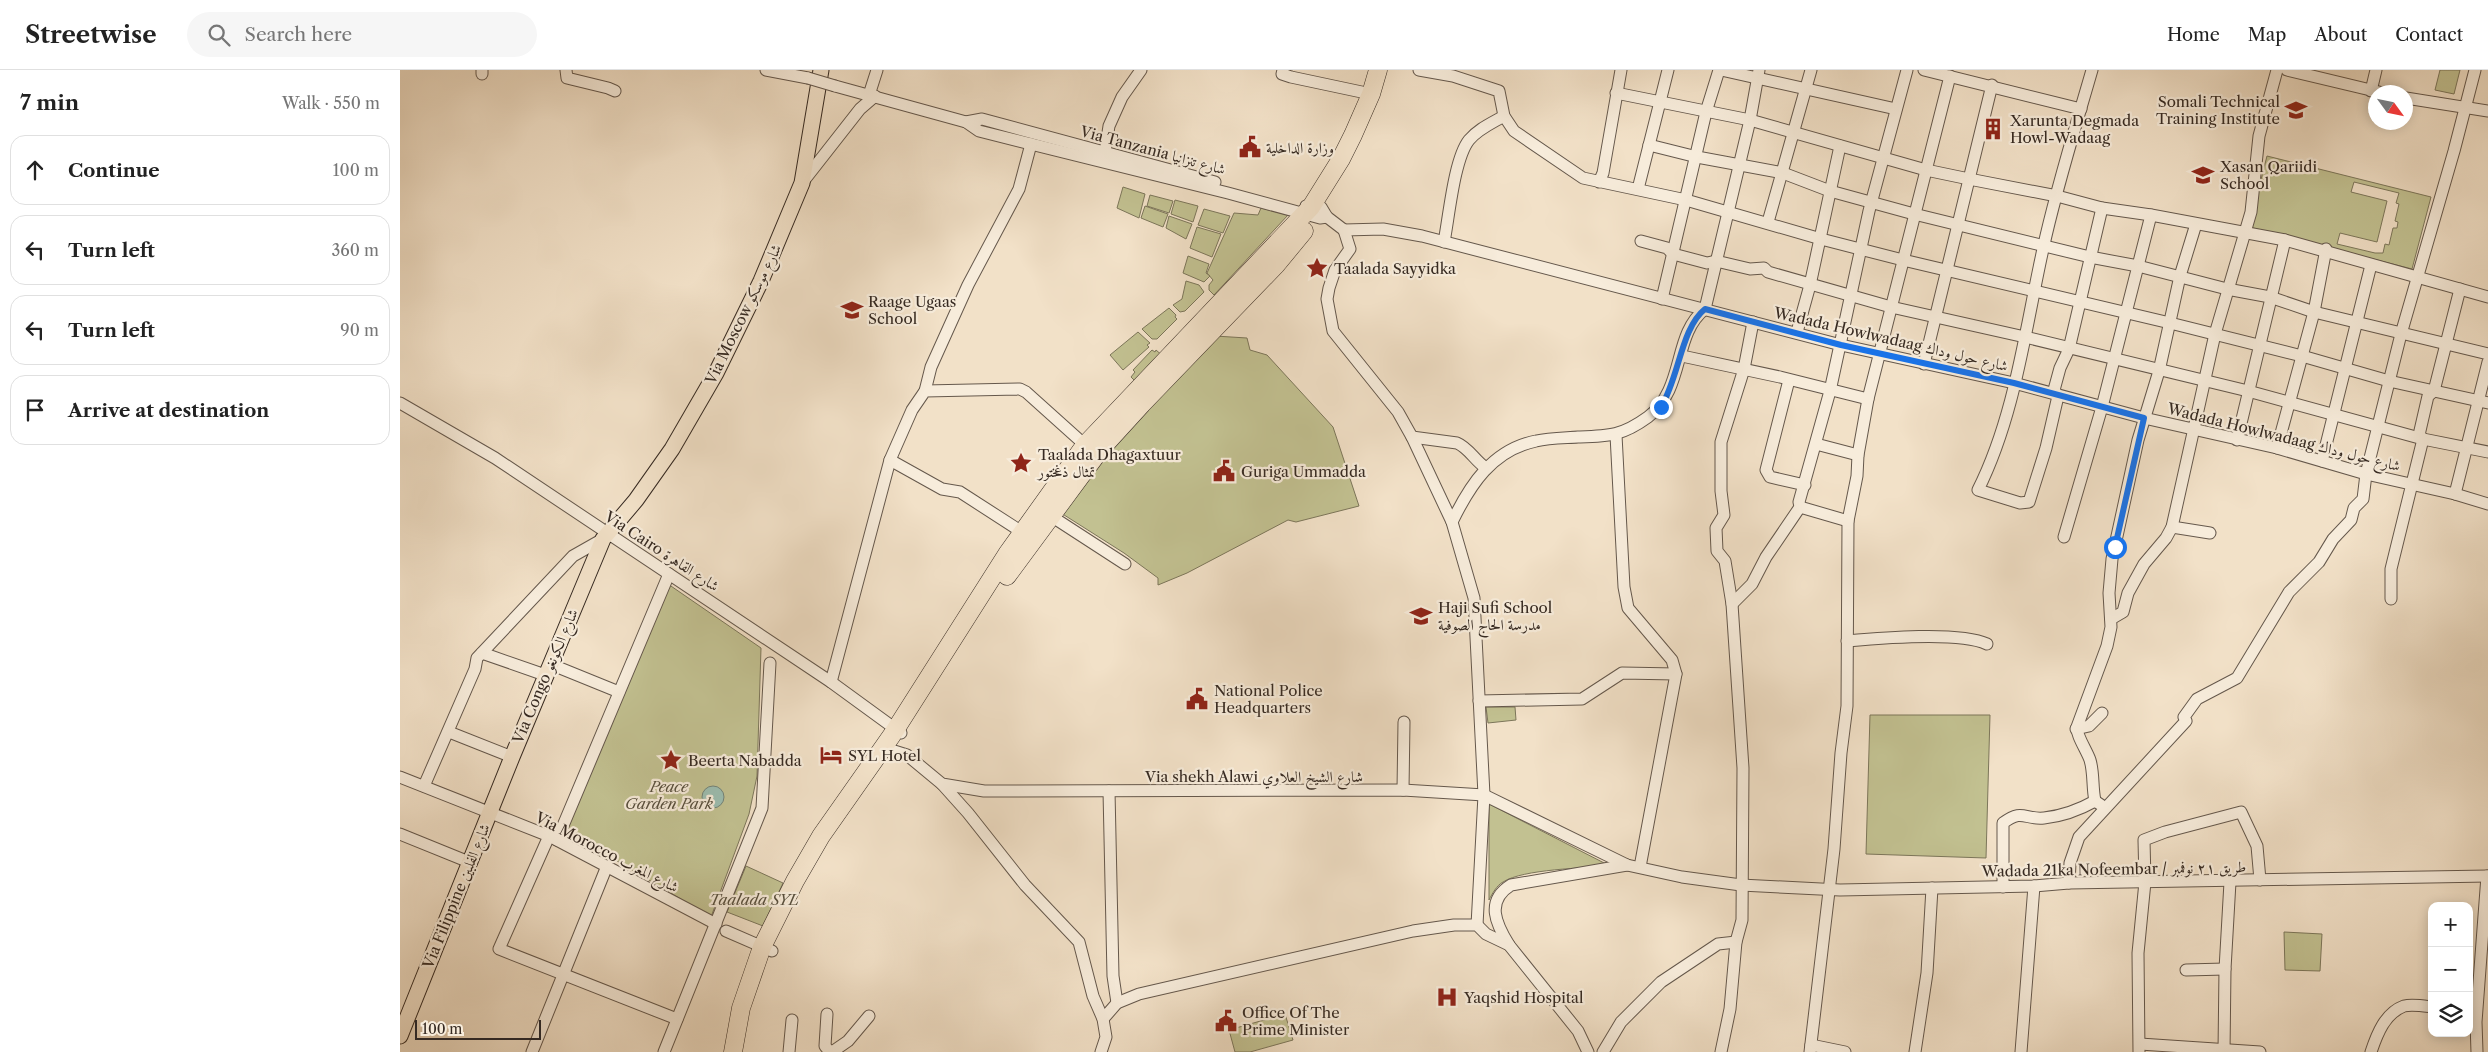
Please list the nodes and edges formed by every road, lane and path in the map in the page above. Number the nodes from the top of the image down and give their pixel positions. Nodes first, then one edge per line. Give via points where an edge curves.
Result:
1 (566, 70) edge
2 (766, 70) edge
3 (821, 70) edge
4 (877, 70) edge
5 (1141, 70) edge
6 (1283, 70) edge
7 (1378, 70) edge
8 (1387, 70) edge
9 (1419, 70) edge
10 (1621, 70) edge
11 (1668, 70) edge
12 (1720, 70) edge
13 (1811, 70) edge
14 (1906, 70) edge
15 (1924, 70) edge
16 (2092, 70) edge
17 (2277, 70) edge
18 (2287, 70) edge
19 (2376, 70) edge
20 (2475, 70) edge
21 (1453, 73) edge
22 (1759, 74) edge
23 (1950, 76) junction
24 (1992, 85) junction
25 (2375, 85) edge
26 (1806, 90) junction
27 (2368, 90) edge
28 (615, 92) dead end
29 (1616, 93) junction
30 (1371, 94) junction
31 (872, 96) junction
32 (2413, 99) edge
33 (1660, 101) junction
34 (2465, 107) junction
35 (1896, 109) junction
36 (2081, 109) junction
37 (2488, 111) edge
38 (1706, 112) junction
39 (1504, 116) junction
40 (1750, 120) junction
41 (966, 122) junction
42 (1794, 132) junction
43 (1031, 144) junction
44 (1649, 145) junction
45 (1840, 146) junction
46 (1082, 152) junction
47 (1105, 152) junction
48 (1697, 157) junction
49 (1883, 158) junction
50 (1740, 164) junction
51 (1926, 170) junction
52 (1783, 173) junction
53 (1969, 179) junction
54 (1599, 182) junction
55 (802, 183) junction
56 (1638, 189) junction
57 (1830, 191) junction
58 (2057, 196) junction
59 (1686, 200) junction
60 (1872, 201) junction
61 (2102, 208) junction
62 (1728, 211) junction
63 (1316, 212) junction
64 (1914, 214) junction
65 (2151, 214) junction
66 (1768, 222) junction
67 (1959, 224) junction
68 (2196, 224) junction
69 (1344, 230) junction
70 (2244, 231) junction
71 (1820, 239) junction
72 (2285, 240) junction
73 (1642, 241) dead end
74 (1444, 242) junction
75 (2044, 244) junction
76 (1862, 249) junction
77 (2326, 250) junction
78 (1673, 254) junction
79 (2090, 256) junction
80 (1903, 260) junction
81 (1716, 261) junction
82 (2371, 265) junction
83 (2138, 266) junction
84 (1948, 269) junction
85 (2180, 276) junction
86 (2417, 277) junction
87 (1810, 285) junction
88 (2228, 289) junction
89 (2460, 289) junction
90 (2034, 290) junction
91 (1851, 297) junction
92 (2270, 297) junction
93 (2488, 297) edge
94 (1662, 299) junction
95 (2080, 301) junction
96 (1891, 307) junction
97 (1705, 309) junction
98 (1222, 311) junction
99 (2314, 312) junction
100 (2126, 313) junction
101 (1935, 317) junction
102 (1753, 322) junction
103 (2356, 322) junction
104 (2170, 323) junction
105 (1797, 332) junction
106 (2215, 334) junction
107 (2401, 334) junction
108 (2025, 337) junction
109 (1841, 345) junction
110 (2258, 345) junction
111 (2446, 345) junction
112 (2069, 349) junction
113 (1880, 354) junction
114 (2488, 354) edge
115 (1682, 356) junction
116 (2302, 356) junction
117 (2114, 360) junction
118 (2488, 362) edge
119 (1924, 364) junction
120 (2344, 368) junction
121 (1744, 369) junction
122 (2159, 371) junction
123 (1789, 380) junction
124 (2389, 381) junction
125 (2205, 382) junction
126 (2014, 383) junction
127 (925, 390) junction
128 (1830, 391) junction
129 (2248, 391) junction
130 (2434, 391) junction
131 (2058, 396) junction
132 (1868, 399) junction
133 (2483, 402) edge
134 (400, 403) edge
135 (2290, 403) junction
136 (2102, 407) junction
137 (2334, 414) junction
138 (2144, 418) junction
139 (2378, 425) junction
140 (2193, 430) junction
141 (1616, 435) junction
142 (1412, 437) junction
143 (2423, 439) junction
144 (2236, 440) junction
145 (1816, 444) junction
146 (1085, 445) junction
147 (2466, 446) junction
148 (2278, 448) junction
149 (2488, 452) edge
150 (1858, 455) junction
151 (890, 460) junction
152 (2322, 461) junction
153 (1486, 468) junction
154 (2366, 474) junction
155 (2410, 483) junction
156 (1805, 485) junction
157 (1060, 490) junction
158 (2455, 494) junction
159 (2488, 504) edge
160 (1800, 507) junction
161 (1051, 516) junction
162 (1848, 521) junction
163 (1452, 522) junction
164 (2172, 527) junction
165 (1022, 532) junction
166 (2210, 533) dead end
167 (605, 537) junction
168 (2064, 537) dead end
169 (1125, 564) dead end
170 (669, 574) junction
171 (2391, 599) dead end
172 (1732, 604) junction
173 (2111, 619) junction
174 (1848, 641) junction
175 (1987, 644) dead end
176 (482, 652) junction
177 (770, 663) dead end
178 (547, 670) junction
179 (1676, 674) junction
180 (831, 682) junction
181 (619, 692) junction
182 (1479, 701) junction
183 (2102, 713) dead end
184 (1404, 722) dead end
185 (2076, 729) junction
186 (449, 732) junction
187 (896, 741) junction
188 (512, 757) junction
189 (400, 777) edge
190 (942, 784) junction
191 (424, 786) junction
192 (1403, 790) junction
193 (1108, 791) junction
194 (1484, 795) junction
195 (2100, 804) junction
196 (489, 812) junction
197 (400, 834) edge
198 (553, 838) junction
199 (469, 862) junction
200 (1627, 865) junction
201 (607, 866) junction
202 (1640, 867) junction
203 (2488, 876) edge
204 (2260, 880) junction
205 (2069, 882) junction
206 (2145, 882) junction
207 (2230, 882) junction
208 (1741, 885) junction
209 (2034, 886) junction
210 (2003, 887) junction
211 (1932, 888) junction
212 (1829, 890) junction
213 (716, 924) junction
214 (1477, 924) junction
215 (726, 931) dead end
216 (1736, 942) junction
217 (1509, 945) junction
218 (767, 949) junction
219 (2224, 969) junction
220 (2186, 970) dead end
221 (563, 973) junction
222 (1117, 1003) junction
223 (2428, 1007) edge
224 (2474, 1009) edge
225 (827, 1014) dead end
226 (869, 1016) dead end
227 (677, 1019) junction
228 (1103, 1019) junction
229 (792, 1020) dead end
230 (2476, 1022) junction
231 (2488, 1025) edge
232 (400, 1036) edge
233 (2139, 1048) edge
234 (1811, 1049) edge
235 (2224, 1050) edge
236 (1103, 1051) edge
237 (532, 1052) edge
238 (664, 1052) edge
239 (733, 1052) edge
240 (744, 1052) edge
241 (789, 1052) edge
242 (831, 1052) edge
243 (1588, 1052) edge
244 (1603, 1052) edge
245 (1721, 1052) edge
246 (1845, 1052) edge
247 (1915, 1052) edge
248 (2020, 1052) edge
249 (2260, 1052) edge
250 (2371, 1052) edge
251 (2477, 1052) edge

1 - 28 street via 567,78
2 - 31 street, Via Tanzania شارع تنزانيا, bridge
3 - 55 main road, Via Moscow شارع موسكو
4 - 31 street
5 - 47 street via 1122,97 1109,126
6 - 30 street via 1282,74 1291,77
7 - 30 highway
8 - 63 highway via 1355,158
9 - 21 street
10 - 29 street
11 - 33 street
12 - 22 street
12 - 38 street
13 - 26 street
14 - 35 street
15 - 23 street
16 - 36 street
17 - 70 street via 2260,136 2251,212
18 - 27 street
19 - 25 street
20 - 34 street
21 - 39 street via 1499,91
22 - 26 street
22 - 40 street
23 - 24 street
23 - 51 street
24 - 36 street
24 - 53 street
26 - 35 street
26 - 42 street
29 - 33 street
29 - 54 street
30 - 63 highway
31 - 41 street, Via Tanzania شارع تنزانيا
31 - 55 street
32 - 34 street
33 - 38 street
33 - 44 street
34 - 37 street
34 - 86 street
35 - 49 street
36 - 58 street
38 - 40 street
38 - 48 street
39 - 54 street via 1514,131 1530,143 1583,178
39 - 74 street via 1481,130 1464,148
40 - 42 street
40 - 50 street
41 - 43 street, Via Tanzania شارع تنزانيا via 979,131
41 - 46 street, Via Tanzania شارع تنزانيا via 982,119
42 - 45 street
42 - 52 street
43 - 46 street, Via Tanzania شارع تنزانيا
43 - 127 street via 1019,189 968,285 931,367
44 - 48 street
44 - 56 street
45 - 49 street
45 - 57 street
46 - 47 street, Via Tanzania شارع تنزانيا
46 - 63 street, Via Tanzania شارع تنزانيا
47 - 63 street, Via Tanzania شارع تنزانيا
48 - 50 street
48 - 59 street
49 - 51 street
49 - 60 street
50 - 52 street
50 - 62 street
51 - 53 street
51 - 64 street
52 - 57 street
52 - 66 street
53 - 58 street
53 - 67 street
54 - 56 street
55 - 167 main road, Via Moscow شارع موسكو via 761,281 716,373 672,449
56 - 59 street
57 - 60 street
57 - 71 street
58 - 61 street
58 - 75 street
59 - 62 street
59 - 78 street
60 - 64 street
60 - 76 street
61 - 65 street
61 - 79 street
62 - 66 street
62 - 81 street
63 - 69 street, Via Tanzania شارع تنزانيا
63 - 98 highway
64 - 67 street
64 - 80 street
65 - 68 street
65 - 83 street
66 - 71 street
67 - 75 street
67 - 84 street
68 - 70 street
68 - 85 street
69 - 74 street, Wadada Howlwadaag شارع حول وداك via 1383,229
69 - 142 street via 1350,249 1335,270 1327,299 1334,331 1387,397
70 - 72 street
70 - 88 street
71 - 76 street
71 - 87 street
72 - 77 street
72 - 92 street
73 - 78 street via 1667,248
74 - 94 street, Wadada Howlwadaag شارع حول وداك
75 - 79 street
75 - 90 street
76 - 80 street
76 - 91 street
77 - 82 street
77 - 99 street
78 - 81 street via 1707,263
78 - 94 street
79 - 83 street
79 - 95 street
80 - 84 street
80 - 96 street
81 - 87 street via 1750,269 1764,268
81 - 97 street
82 - 86 street
82 - 103 street
83 - 85 street
83 - 100 street
84 - 90 street
84 - 101 street
85 - 88 street
85 - 104 street
86 - 89 street
86 - 107 street
87 - 91 street
87 - 105 street
88 - 92 street
88 - 106 street
89 - 93 street
89 - 111 street
90 - 95 street
90 - 108 street
91 - 96 street
91 - 109 street
92 - 99 street
92 - 110 street
94 - 97 street, Wadada Howlwadaag شارع حول وداك
95 - 100 street
95 - 112 street
96 - 101 street
96 - 113 street
97 - 102 street, Wadada Howlwadaag شارع حول وداك
97 - 115 street via 1695,316
98 - 146 highway
98 - 157 highway via 1142,404
99 - 103 street
99 - 116 street
100 - 104 street
100 - 117 street
101 - 108 street
101 - 119 street
102 - 105 street, Wadada Howlwadaag شارع حول وداك
102 - 121 street
103 - 107 street
103 - 120 street
104 - 106 street
104 - 122 street
105 - 109 street, Wadada Howlwadaag شارع حول وداك
106 - 110 street
106 - 125 street
107 - 111 street
107 - 124 street
108 - 112 street
108 - 126 street
109 - 113 street, Wadada Howlwadaag شارع حول وداك
109 - 128 street
110 - 116 street
110 - 129 street
111 - 114 street
111 - 130 street
112 - 117 street
112 - 131 street via 2054,390
113 - 119 street, Wadada Howlwadaag شارع حول وداك
113 - 132 street
115 - 121 street
115 - 141 street via 1672,388 1661,407 1637,425
116 - 120 street
116 - 135 street
117 - 122 street
117 - 136 street
118 - 133 street
119 - 126 street, Wadada Howlwadaag شارع حول وداك
120 - 124 street
120 - 137 street
121 - 123 street
121 - 172 street via 1721,442 1724,515 1716,528 1717,551 1725,561
122 - 125 street
122 - 138 street
123 - 128 street
123 - 156 street via 1766,470 1770,477
124 - 130 street
124 - 139 street
125 - 129 street
125 - 140 street
126 - 131 street, Wadada Howlwadaag شارع حول وداك
126 - 131 street via 2000,437 1978,490 2020,504 2028,502 2046,448
127 - 146 street via 1020,389
127 - 151 street via 912,410
128 - 132 street
128 - 145 street
129 - 135 street
129 - 144 street
130 - 133 street
130 - 143 street via 2428,396 2419,435
131 - 136 street, Wadada Howlwadaag شارع حول وداك
132 - 150 street
133 - 147 street
134 - 167 street, Via Cairo شارع القاهرة via 495,458
135 - 137 street
135 - 148 street
136 - 138 street, Wadada Howlwadaag شارع حول وداك
136 - 168 street
137 - 139 street
137 - 152 street
138 - 140 street, Wadada Howlwadaag شارع حول وداك
138 - 173 street via 2112,559
139 - 143 street
139 - 154 street
140 - 144 street, Wadada Howlwadaag شارع حول وداك
140 - 164 street
141 - 153 street via 1535,441 1513,450
141 - 179 street via 1624,588 1628,608 1672,660
142 - 153 street via 1457,442
142 - 163 street
143 - 147 street
143 - 155 street
144 - 148 street, Wadada Howlwadaag شارع حول وداك
145 - 150 street
145 - 156 street
146 - 157 highway
147 - 149 street
147 - 158 street
148 - 152 street, Wadada Howlwadaag شارع حول وداك
150 - 162 street
151 - 165 street via 942,489 960,492
151 - 180 street
152 - 154 street, Wadada Howlwadaag شارع حول وداك
153 - 163 street via 1470,486
154 - 155 street, Wadada Howlwadaag شارع حول وداك
154 - 195 street via 2363,499 2354,508 2350,520 2319,562 2289,592 2237,678 2197,699 2185,712 2186,721
155 - 158 street, Wadada Howlwadaag شارع حول وداك
155 - 171 street via 2391,569
156 - 160 street
157 - 161 highway
157 - 165 highway
158 - 159 street, Wadada Howlwadaag شارع حول وداك
160 - 162 street
160 - 172 street via 1752,584
161 - 169 street
161 - 187 highway
162 - 174 street
163 - 182 street via 1474,598
164 - 166 street
164 - 173 street via 2144,564 2128,593 2124,612
165 - 187 highway
167 - 170 street, Via Cairo شارع القاهرة
167 - 176 street via 573,556
167 - 178 main road, Via Congo شارع الكونغو
170 - 180 street, Via Cairo شارع القاهرة
170 - 181 street
172 - 208 street via 1743,768
173 - 185 street via 2106,646
174 - 175 street via 1887,637 1964,638
174 - 212 street via 1847,706
176 - 178 street
176 - 186 street
177 - 213 street via 762,808
178 - 181 street
178 - 188 main road, Via Congo شارع الكونغو
179 - 182 street via 1622,674 1582,699
179 - 202 street
180 - 187 street, Via Cairo شارع القاهرة
181 - 198 street
182 - 194 street
183 - 185 street via 2089,726
184 - 192 street
185 - 195 street via 2090,761
186 - 188 street
186 - 191 street
187 - 190 street, Via Cairo شارع القاهرة
187 - 218 highway via 794,881
188 - 196 main road, Via Congo شارع الكونغو
189 - 191 street, Via Morocco شارع المغرب
190 - 193 street, Via shekh Alawi شارع الشيخ العلاوي via 984,790
190 - 228 street, Via Cairo شارع القاهرة via 1025,885 1079,942 1093,996
191 - 196 street, Via Morocco شارع المغرب
192 - 193 street, Via shekh Alawi شارع الشيخ العلاوي
192 - 194 street, Via shekh Alawi شارع الشيخ العلاوي
193 - 222 street via 1113,976
194 - 200 street
194 - 214 street
195 - 205 street via 2074,847
195 - 210 street via 2060,816 2039,818 2020,814 2003,823
196 - 198 street, Via Morocco شارع المغرب
196 - 199 main road, Via Filippine شارع الفلبين
197 - 199 street
198 - 201 street, Via Morocco شارع المغرب
198 - 221 street via 498,949
199 - 232 main road, Via Filippine شارع الفلبين
200 - 202 street, Wadada 21ka Nofeembar / طريق ٢١ نوفمبر
200 - 217 street via 1511,885 1502,891 1496,899 1495,913 1498,928
201 - 213 street, Via Morocco شارع المغرب
201 - 221 street
202 - 208 street, Wadada 21ka Nofeembar / طريق ٢١ نوفمبر
203 - 204 street, Wadada 21ka Nofeembar / طريق ٢١ نوفمبر
203 - 224 street
204 - 206 street via 2257,846 2241,812 2146,839
204 - 207 street, Wadada 21ka Nofeembar / طريق ٢١ نوفمبر
205 - 206 street, Wadada 21ka Nofeembar / طريق ٢١ نوفمبر
205 - 209 street, Wadada 21ka Nofeembar / طريق ٢١ نوفمبر
206 - 207 street, Wadada 21ka Nofeembar / طريق ٢١ نوفمبر
206 - 233 street via 2138,953
207 - 219 street
208 - 212 street, Wadada 21ka Nofeembar / طريق ٢١ نوفمبر
208 - 216 street via 1742,920
209 - 210 street, Wadada 21ka Nofeembar / طريق ٢١ نوفمبر
209 - 248 street
210 - 211 street, Wadada 21ka Nofeembar / طريق ٢١ نوفمبر
211 - 212 street, Wadada 21ka Nofeembar / طريق ٢١ نوفمبر
211 - 247 street via 1927,972
212 - 234 street
213 - 227 street
214 - 217 street via 1486,934
214 - 222 street via 1454,925 1341,946 1139,994
215 - 218 street
216 - 244 street via 1718,944 1661,982 1622,1022
216 - 245 street via 1730,1009
217 - 243 street via 1578,1031
218 - 239 highway via 741,1008
218 - 240 highway
219 - 220 street
219 - 235 street
221 - 227 street
221 - 237 street
222 - 228 street
223 - 250 street via 2406,1006 2397,1010 2376,1036
224 - 230 street
225 - 242 street via 825,1046
226 - 242 street via 848,1041
227 - 238 street
228 - 236 street via 1106,1037
229 - 241 street
230 - 231 street
230 - 251 street
233 - 235 street
234 - 246 street
235 - 249 street

